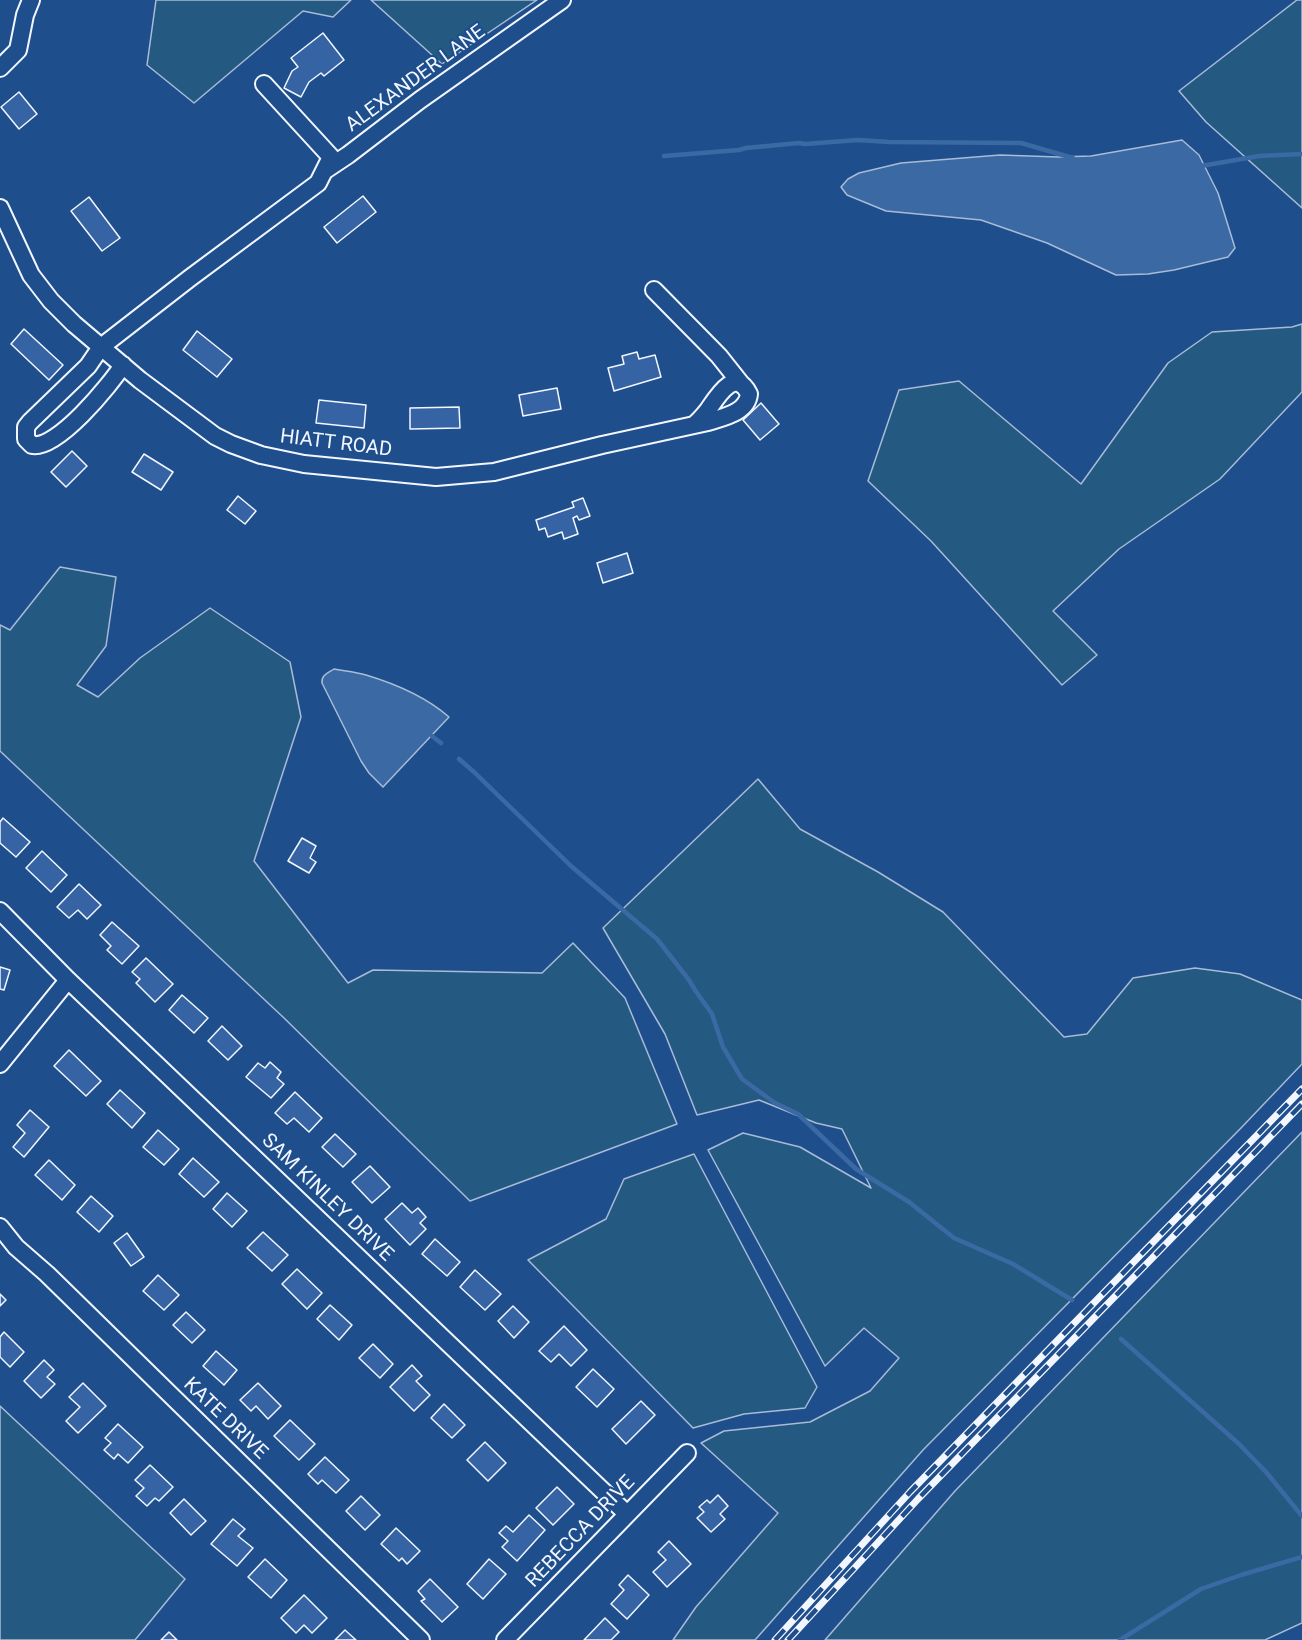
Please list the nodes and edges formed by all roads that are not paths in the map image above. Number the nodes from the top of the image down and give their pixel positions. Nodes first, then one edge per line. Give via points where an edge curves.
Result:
1 (31, 0) edge
2 (562, 0) edge
3 (0, 68) edge
4 (264, 84) dead end
5 (324, 172) junction
6 (0, 208) edge
7 (654, 290) dead end
8 (101, 347) junction
9 (123, 365) junction
10 (742, 385) junction
11 (695, 424) junction
12 (0, 910) edge
13 (68, 980) junction
14 (0, 1065) edge
15 (0, 1227) edge
16 (687, 1453) dead end
17 (627, 1514) junction
18 (421, 1640) edge
19 (506, 1640) edge

1 - 3 street via 18,50
2 - 5 street, ALEXANDER LANE
4 - 5 street via 331,158
5 - 8 street, ALEXANDER LANE via 318,183
6 - 8 street, HIATT ROAD via 31,274 51,301
7 - 10 street
8 - 9 street, HIATT ROAD
8 - 9 street, ALEXANDER LANE via 88,366 26,427 29,443 40,446 70,425
9 - 11 street, HIATT ROAD via 215,436 261,455 304,464 436,477 494,472
10 - 11 street via 726,387
10 - 11 street, HIATT ROAD via 749,394 744,407 725,417
12 - 13 street, SAM KINLEY DRIVE
13 - 14 street
13 - 17 street, SAM KINLEY DRIVE
15 - 18 street, KATE DRIVE via 16,1247
16 - 17 street, REBECCA DRIVE
17 - 19 street, REBECCA DRIVE

